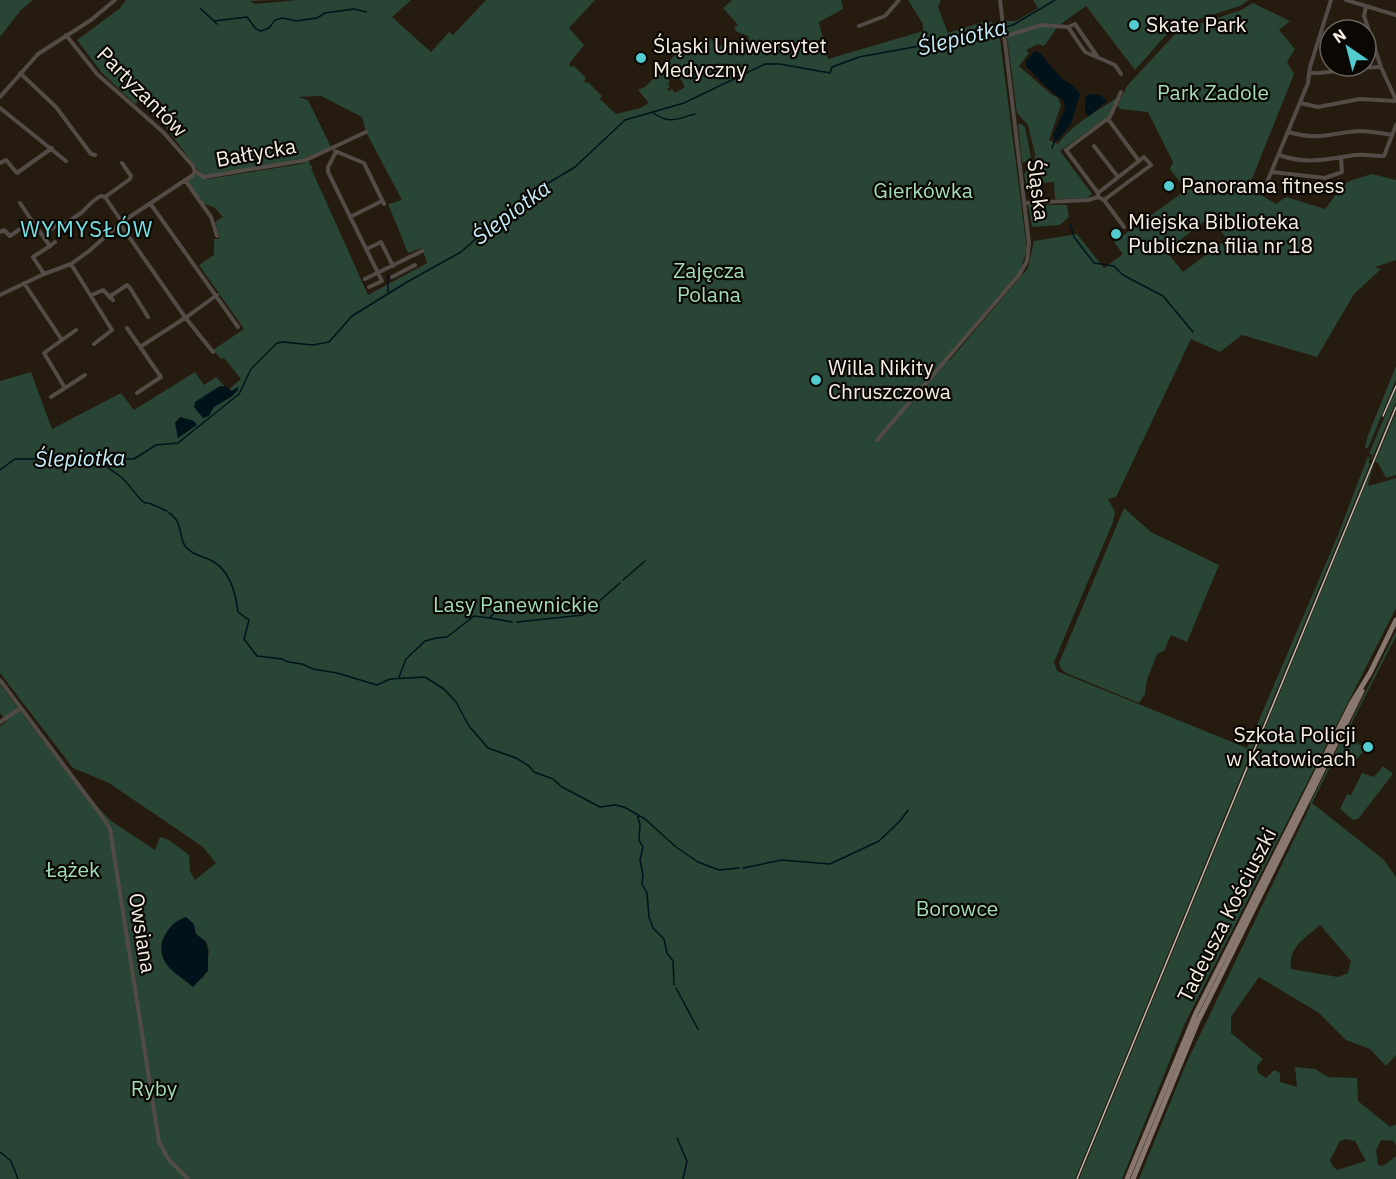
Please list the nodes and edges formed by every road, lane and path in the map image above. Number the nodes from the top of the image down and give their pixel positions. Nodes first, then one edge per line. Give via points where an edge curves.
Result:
1 (115, 0) edge
2 (898, 0) edge
3 (1000, 0) edge
4 (1331, 0) edge
5 (1346, 0) edge
6 (1366, 6) junction
7 (1396, 15) edge
8 (859, 26) dead end
9 (1068, 27) junction
10 (66, 35) junction
11 (1003, 37) junction
12 (1098, 57) junction
13 (1381, 67) junction
14 (20, 73) junction
15 (1309, 73) junction
16 (1122, 74) dead end
17 (1121, 92) dead end
18 (0, 97) edge
19 (1396, 100) edge
20 (1300, 103) junction
21 (1, 111) edge
22 (1109, 118) junction
23 (1396, 125) edge
24 (366, 132) dead end
25 (1288, 132) junction
26 (1392, 135) junction
27 (1094, 146) dead end
28 (52, 148) junction
29 (335, 150) junction
30 (95, 154) dead end
31 (1279, 155) junction
32 (1341, 158) junction
33 (66, 161) dead end
34 (1139, 161) junction
35 (0, 163) edge
36 (122, 163) dead end
37 (195, 171) junction
38 (1272, 172) junction
39 (1118, 177) junction
40 (184, 180) junction
41 (1248, 189) dead end
42 (1098, 195) junction
43 (105, 196) junction
44 (1104, 200) junction
45 (20, 203) dead end
46 (150, 203) junction
47 (1025, 203) junction
48 (350, 217) junction
49 (32, 221) junction
50 (121, 223) junction
51 (1124, 227) dead end
52 (52, 229) dead end
53 (0, 232) edge
54 (217, 236) dead end
55 (55, 242) dead end
56 (50, 246) junction
57 (366, 249) junction
58 (422, 251) dead end
59 (405, 259) junction
60 (71, 264) junction
61 (393, 266) junction
62 (378, 273) junction
63 (44, 274) junction
64 (392, 277) dead end
65 (365, 279) dead end
66 (24, 283) junction
67 (101, 285) dead end
68 (369, 287) dead end
69 (104, 290) junction
70 (1, 293) edge
71 (92, 295) junction
72 (216, 295) junction
73 (148, 317) dead end
74 (185, 317) junction
75 (238, 327) dead end
76 (127, 328) dead end
77 (76, 330) dead end
78 (62, 340) junction
79 (94, 344) dead end
80 (140, 347) junction
81 (213, 352) dead end
82 (85, 375) dead end
83 (65, 388) junction
84 (137, 393) dead end
85 (51, 397) dead end
86 (877, 440) dead end
87 (1396, 620) edge
88 (1370, 673) junction
89 (0, 680) edge
90 (21, 708) junction
91 (0, 722) edge
92 (188, 1179) edge
93 (1127, 1179) edge
94 (1133, 1179) edge

1 - 10 street
2 - 8 street via 885,16
3 - 11 street, Śląska
4 - 15 street
5 - 6 street
6 - 7 street
6 - 13 street via 1364,16
9 - 11 street via 1041,25
9 - 12 street via 1084,52
9 - 12 street via 1075,24
10 - 14 street via 35,56
10 - 37 street, Partyzantów via 97,74 163,132
11 - 47 street, Śląska
12 - 16 street via 1115,65
13 - 15 street
13 - 19 street
14 - 18 street
14 - 30 street via 56,107 88,151
15 - 20 street
17 - 22 street
19 - 20 street via 1360,99 1318,107
20 - 25 street
21 - 28 street
22 - 34 street
22 - 42 street via 1066,150
23 - 26 street
24 - 29 street, Bałtycka
25 - 26 street via 1305,137 1360,131
25 - 31 street
26 - 32 street via 1384,156 1358,154
27 - 39 street
28 - 33 street
28 - 35 street via 17,173 6,160
29 - 37 street, Bałtycka via 303,161 208,177
29 - 48 street, Bałtycka via 328,172
29 - 48 street via 364,163 383,203
31 - 32 street via 1302,161
31 - 38 street
32 - 38 street via 1342,172 1325,178
34 - 39 street
34 - 44 street via 1144,157 1150,165
36 - 43 street via 130,179
37 - 40 street, Bałtycka
38 - 41 street via 1263,192
39 - 42 street
40 - 46 street, Bałtycka
40 - 54 street via 211,217
42 - 44 street
42 - 47 street via 1088,200
43 - 50 street
43 - 52 street
44 - 51 street
45 - 49 street
46 - 50 street, Bałtycka
46 - 72 street
47 - 86 street, Śląska via 1029,247 1025,266
48 - 57 street, Bałtycka
49 - 53 street via 10,236 6,231
49 - 56 street
50 - 60 street, Bałtycka
50 - 74 street
55 - 56 street
56 - 63 street via 33,257
57 - 61 street via 381,242
57 - 62 street, Bałtycka
58 - 59 street
59 - 61 street
59 - 64 street via 412,267
60 - 63 street, Bałtycka
60 - 71 street
61 - 62 street
62 - 65 street
62 - 68 street via 381,280
63 - 66 street, Bałtycka
66 - 70 street, Bałtycka
66 - 78 street
67 - 69 street
69 - 71 street
69 - 73 street via 111,298 127,285
71 - 79 street via 112,330
72 - 74 street
72 - 75 street
74 - 80 street
74 - 81 street
76 - 80 street
77 - 78 street
78 - 83 street via 44,353
80 - 84 street via 161,377
82 - 83 street
83 - 85 street
87 - 88 main road, Tadeusza Kościuszki
88 - 93 main road, Tadeusza Kościuszki via 1196,1013
88 - 94 main road, Tadeusza Kościuszki via 1198,1021
89 - 90 street, Owsiana
90 - 91 street
90 - 92 street, Owsiana via 110,829 159,1142 169,1160

